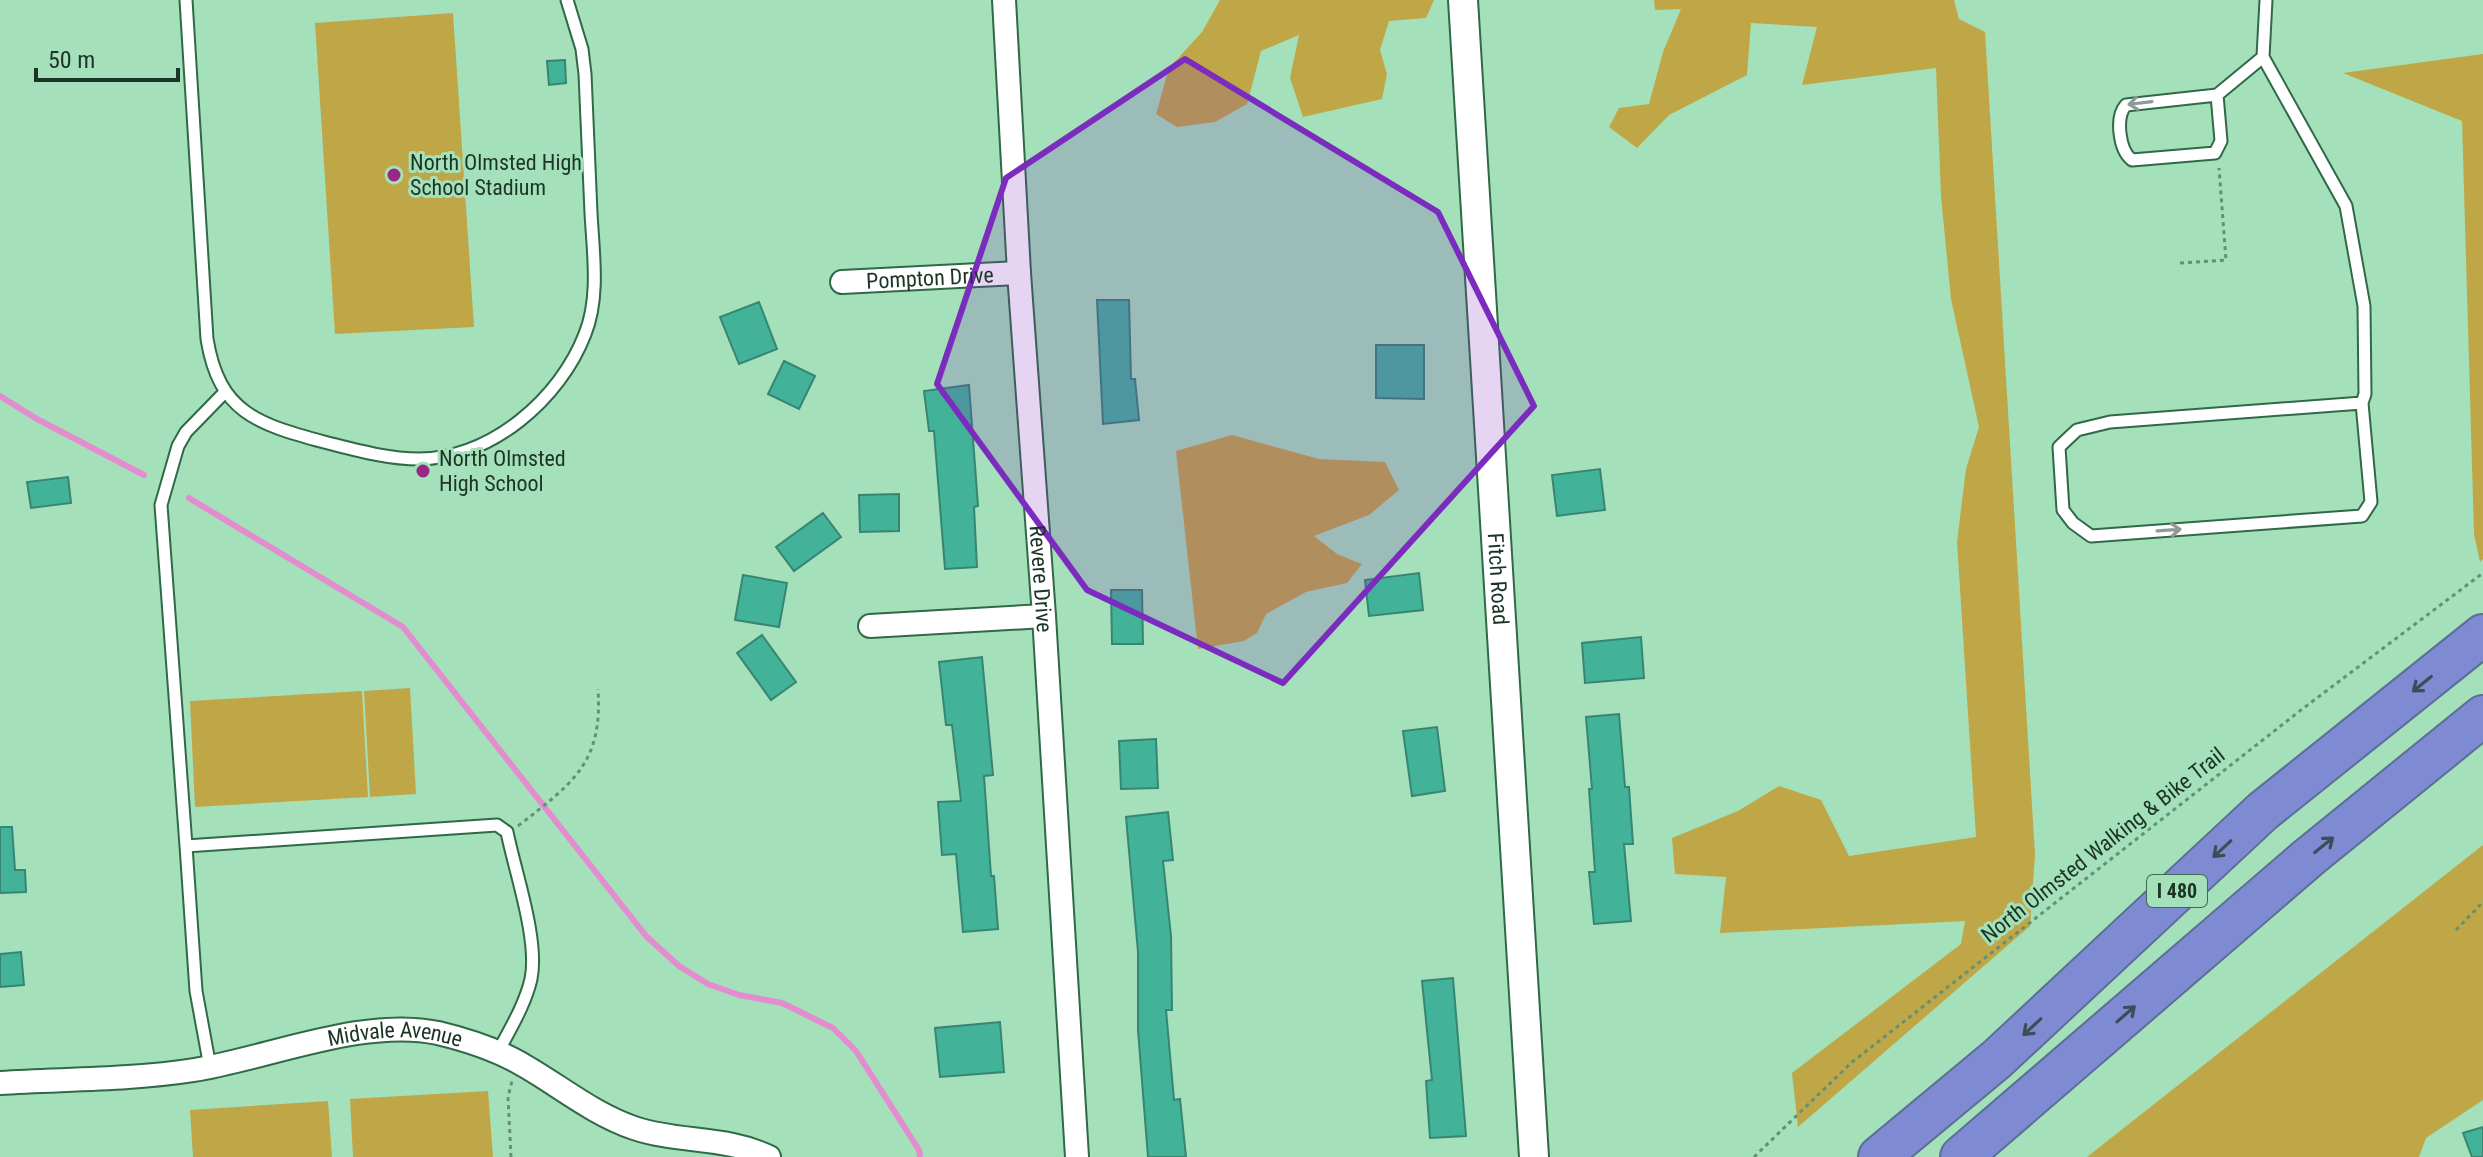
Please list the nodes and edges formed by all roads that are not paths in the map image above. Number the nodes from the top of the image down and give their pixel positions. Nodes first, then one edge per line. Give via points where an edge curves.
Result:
1 (186, 0) edge
2 (567, 0) edge
3 (1004, 0) edge
4 (1463, 0) edge
5 (2266, 0) edge
6 (2263, 57) junction
7 (2217, 95) junction
8 (1019, 273) junction
9 (842, 282) dead end
10 (225, 392) junction
11 (2362, 403) junction
12 (1044, 616) junction
13 (870, 626) dead end
14 (2483, 635) edge
15 (2483, 716) edge
16 (186, 846) junction
17 (498, 1052) junction
18 (210, 1067) junction
19 (0, 1083) edge
20 (769, 1157) edge
21 (1077, 1157) edge
22 (1534, 1157) edge
23 (1879, 1157) edge
24 (1961, 1157) edge

1 - 10 lane via 207,339 214,373
2 - 10 lane via 585,74 594,269 586,332 552,390 496,436 423,459 382,456 309,438 253,417
3 - 8 street, Revere Drive
4 - 22 street, Fitch Road
5 - 6 lane
6 - 7 lane
6 - 11 lane via 2346,206 2364,306
7 -> 7 lane via 2126,105 2120,115 2127,157 2215,153 2221,141
8 - 9 street, Pompton Drive
8 - 12 street, Revere Drive
10 - 16 lane via 178,446 161,505
11 -> 11 lane via 2110,422 2077,430 2059,447 2063,510 2091,536 2362,516 2371,502
12 - 13 street
12 - 21 street, Revere Drive
14 -> 23 highway, I 480 via 2263,811 1997,1059
24 -> 15 highway, I 480 via 2308,858
16 - 17 lane via 497,825 507,832 533,951 525,1000
16 - 18 lane via 196,991
17 - 18 street, Midvale Avenue via 437,1033 385,1030
17 - 20 street, Midvale Avenue via 636,1128 729,1143
18 - 19 street, Midvale Avenue

